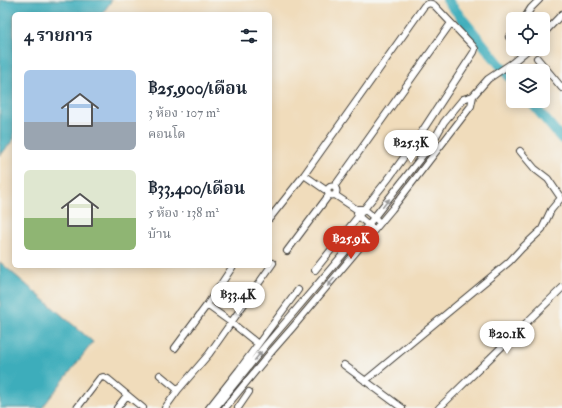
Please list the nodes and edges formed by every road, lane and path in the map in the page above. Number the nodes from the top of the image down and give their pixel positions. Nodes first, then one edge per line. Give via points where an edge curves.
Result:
1 (539, 0) edge
2 (528, 12) edge
3 (562, 14) edge
4 (451, 23) junction
5 (550, 27) edge
6 (520, 56) edge
7 (537, 58) dead end
8 (562, 88) edge
9 (473, 96) junction
10 (441, 128) junction
11 (449, 135) junction
12 (520, 151) dead end
13 (304, 174) junction
14 (330, 194) junction
15 (562, 198) edge
16 (356, 209) junction
17 (364, 210) junction
18 (272, 215) edge
19 (358, 216) junction
20 (374, 218) junction
21 (380, 223) junction
22 (368, 225) junction
23 (374, 230) junction
24 (287, 251) dead end
25 (232, 268) edge
26 (270, 268) edge
27 (315, 270) dead end
28 (562, 288) edge
29 (298, 290) dead end
30 (207, 305) junction
31 (232, 323) junction
32 (258, 344) junction
33 (266, 345) junction
34 (175, 348) dead end
35 (272, 351) junction
36 (344, 365) dead end
37 (160, 376) dead end
38 (365, 381) junction
39 (178, 390) junction
40 (249, 392) dead end
41 (127, 395) junction
42 (77, 408) edge
43 (117, 408) edge
44 (143, 408) edge
45 (165, 408) edge
46 (209, 408) edge
47 (215, 408) edge
48 (225, 408) edge
49 (238, 408) edge
50 (402, 408) edge
51 (438, 408) edge

1 - 2 street
3 - 5 street
4 - 13 street via 434,5 424,6
4 - 14 street via 334,187 336,191
4 - 17 street via 473,46 473,55 390,178
6 - 9 street via 488,79
7 - 8 street
9 - 10 street via 463,99
9 - 11 street via 471,106
10 - 11 street
20 -> 10 street
11 - 21 street
12 - 15 street via 535,169 548,179
13 - 14 street
13 - 18 street
14 - 16 street
14 - 24 street
15 - 38 street via 551,210 542,229 509,262
16 - 17 street
16 - 19 street
17 - 19 street
17 - 20 street
19 - 22 street
19 - 27 street
20 - 21 street
20 - 22 street
21 - 23 street
22 - 23 street
22 - 33 street
23 -> 35 street
25 - 30 street
26 - 31 street
28 - 51 street
29 - 32 street
30 - 31 street
30 - 34 street
31 - 32 street
31 - 39 street via 210,354
32 - 46 street
33 - 35 street
47 -> 33 street
35 - 48 street
36 - 38 street
37 - 39 street
38 - 50 street
39 - 45 street
40 - 49 street
41 - 42 street via 103,377
41 - 43 street
41 - 44 street

